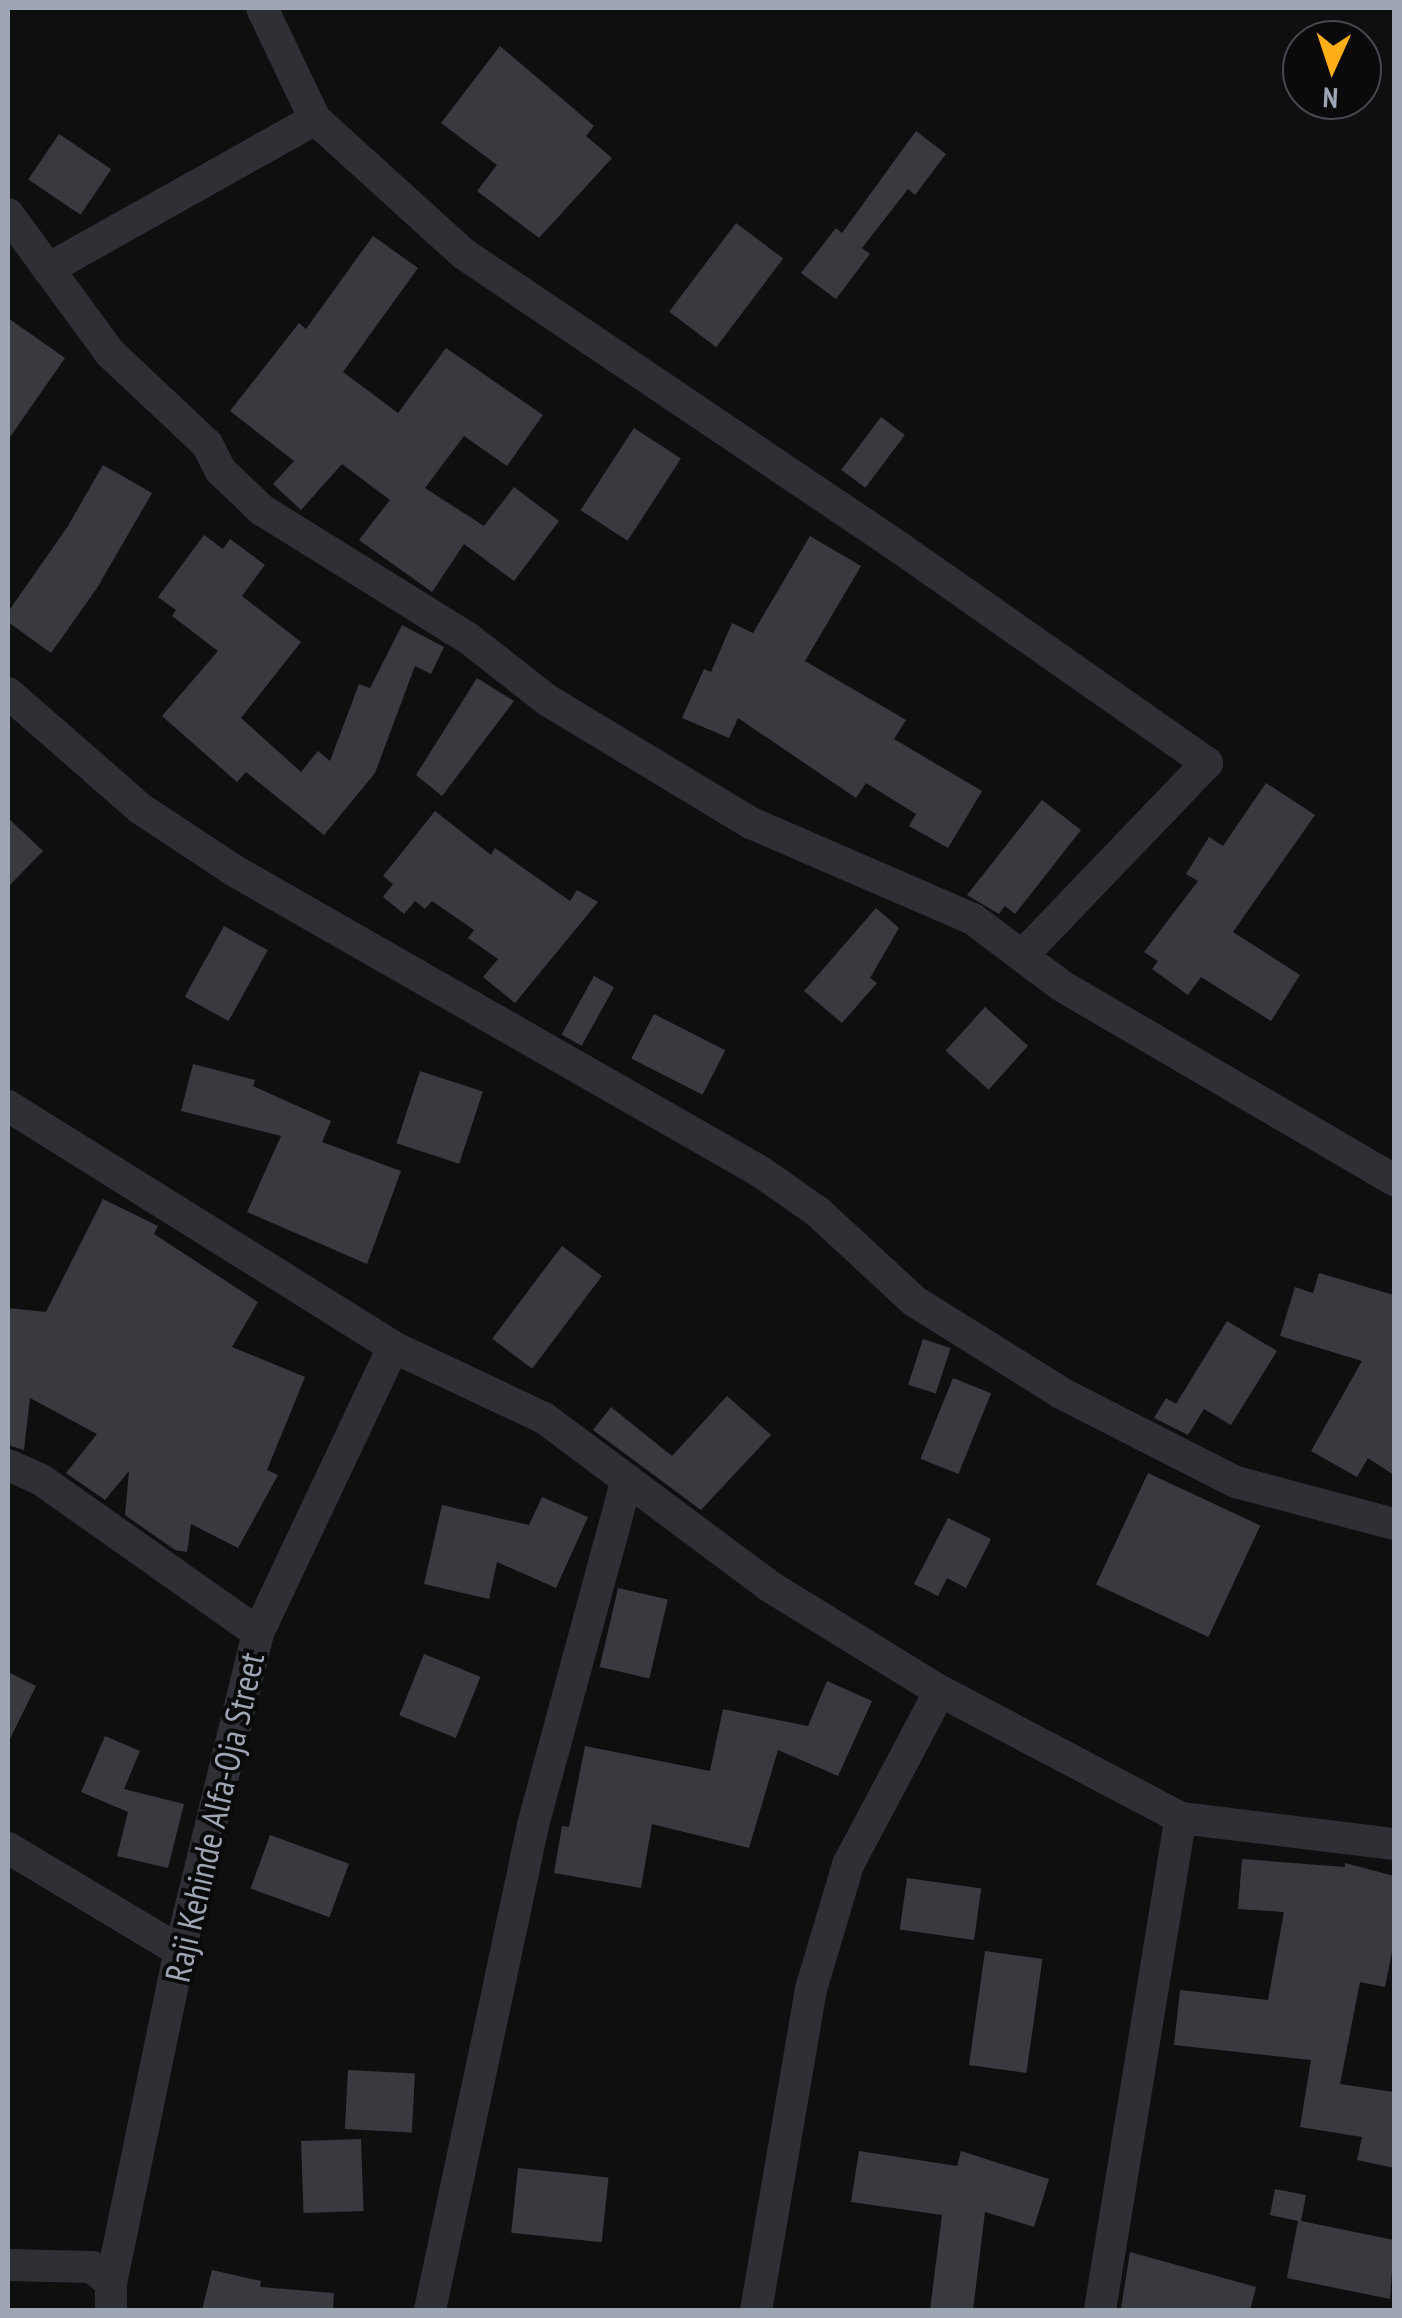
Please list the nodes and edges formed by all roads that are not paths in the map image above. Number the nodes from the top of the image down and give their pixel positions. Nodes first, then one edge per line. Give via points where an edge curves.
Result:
1 (262, 8) edge
2 (315, 119) junction
3 (8, 214) edge
4 (48, 269) junction
5 (8, 693) edge
6 (1022, 956) junction
7 (8, 1106) edge
8 (1394, 1180) edge
9 (392, 1347) junction
10 (8, 1465) edge
11 (627, 1480) junction
12 (1394, 1524) edge
13 (258, 1633) junction
14 (940, 1691) junction
15 (1181, 1818) junction
16 (1394, 1844) edge
17 (8, 1848) edge
18 (180, 1951) junction
19 (8, 2266) edge
20 (111, 2297) edge
21 (430, 2310) edge
22 (756, 2310) edge
23 (1100, 2310) edge

1 - 2 street
2 - 4 street
2 - 6 street via 464,254 1207,763
3 - 4 street
4 - 6 street via 110,353 207,444 222,472 262,510 468,638 547,700 751,824 972,919
5 - 12 street via 141,809 233,870 761,1172 818,1212 914,1301 1062,1393 1236,1482
6 - 8 street via 1062,986
7 - 9 street
9 - 11 street via 544,1418
9 - 13 street, Raji Kehinde Alfa-Oja Street
10 - 13 street via 40,1478
11 - 14 street via 769,1586
11 - 21 street via 533,1824
13 - 18 street, Raji Kehinde Alfa-Oja Street
14 - 15 street
14 - 22 street via 848,1865 811,1989
15 - 16 street
15 - 23 street
17 - 18 street
18 - 20 street, Raji Kehinde Alfa-Oja Street
19 - 20 street via 92,2267

